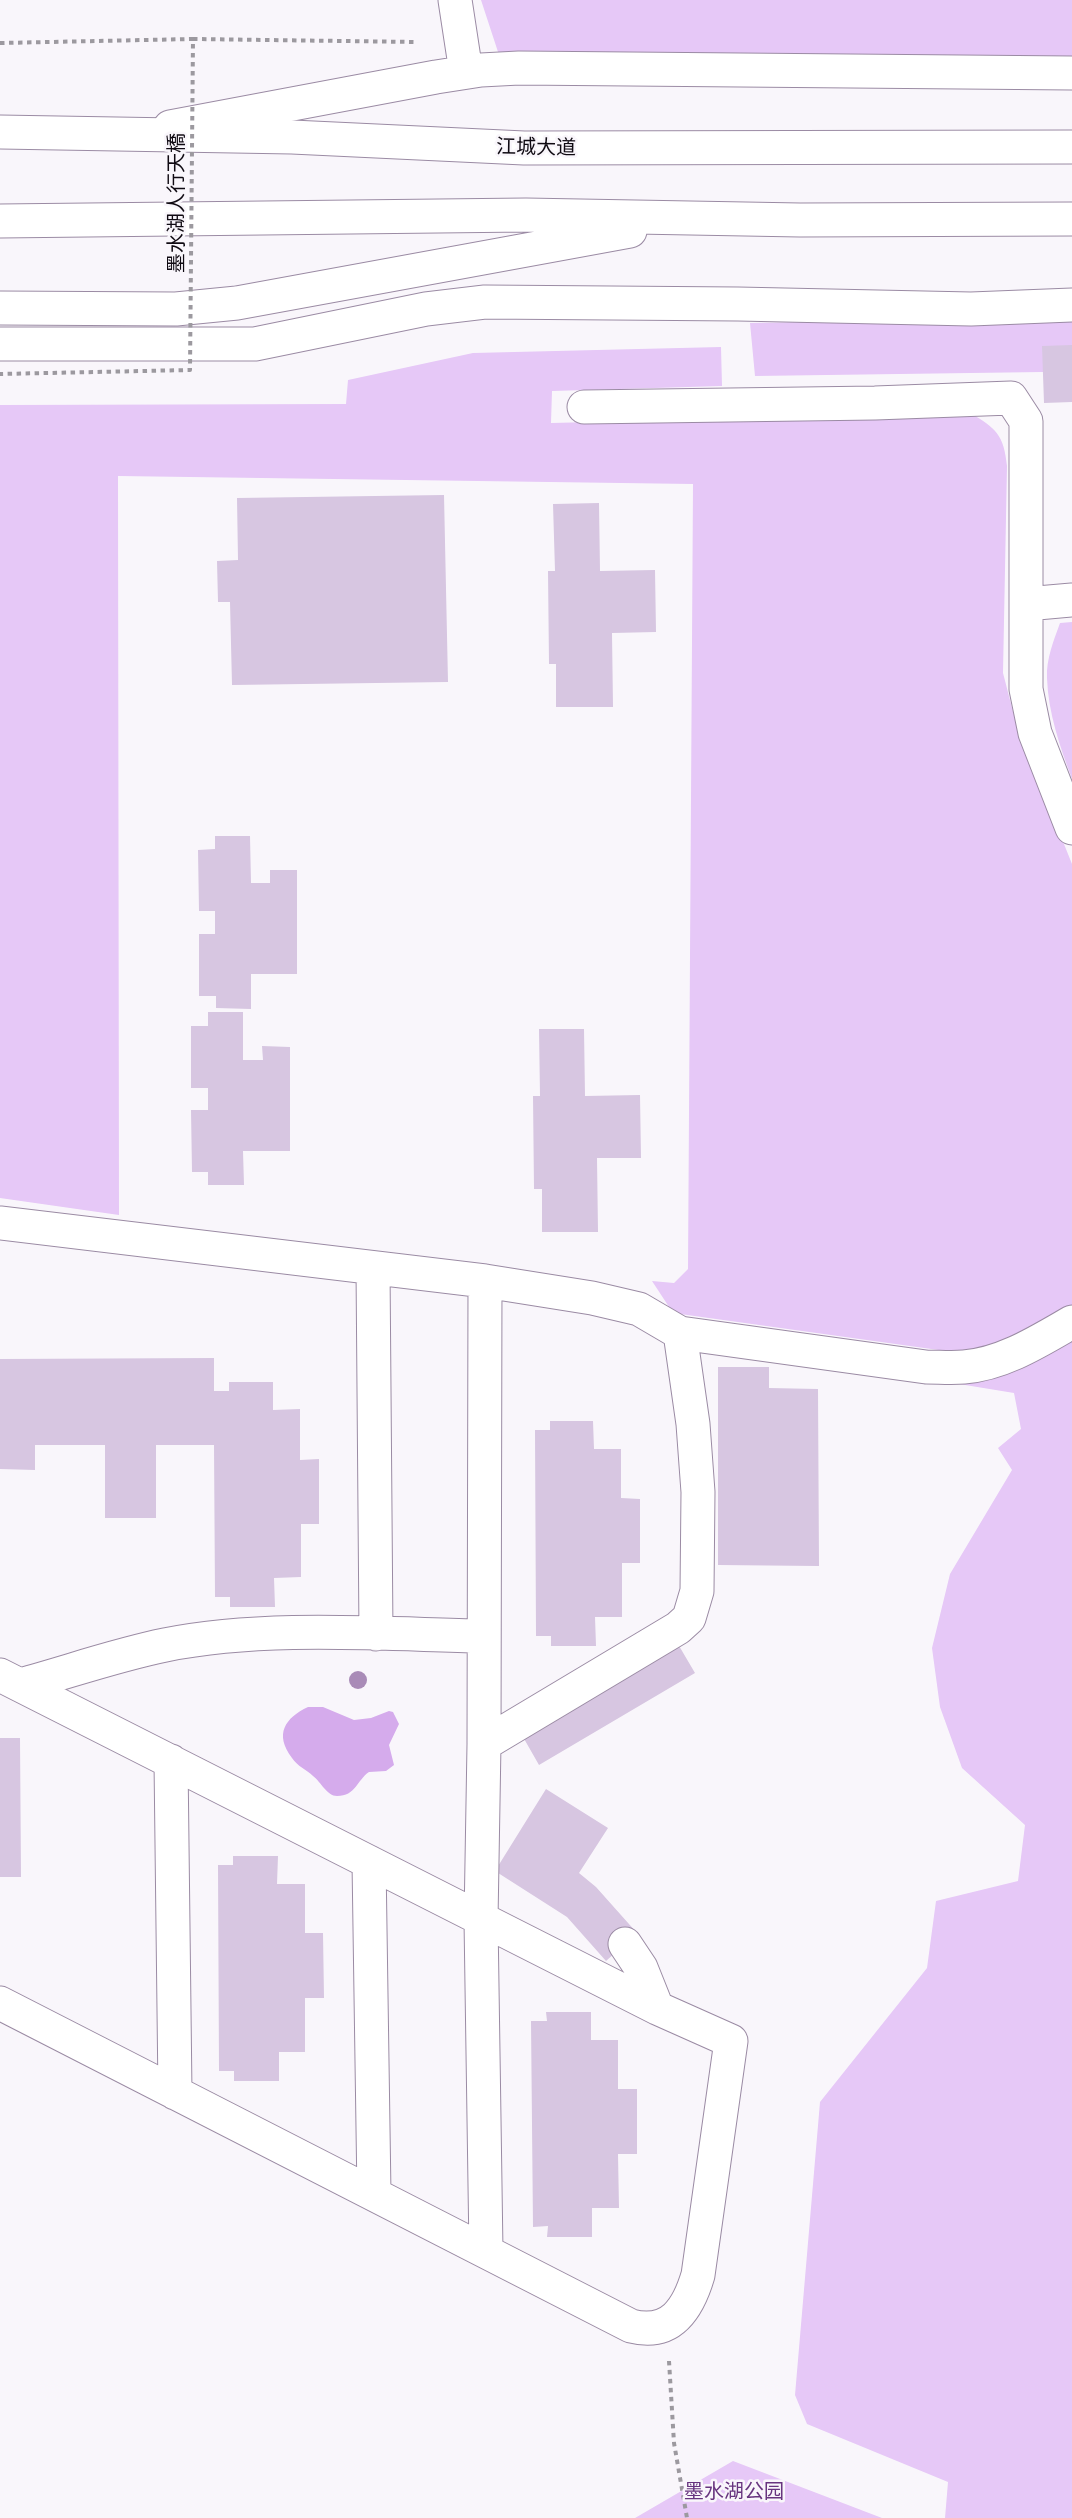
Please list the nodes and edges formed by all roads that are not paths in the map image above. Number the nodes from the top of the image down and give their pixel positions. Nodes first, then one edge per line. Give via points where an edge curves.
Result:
1 (455, 0) edge
2 (1072, 73) edge
3 (451, 74) junction
4 (0, 132) edge
5 (139, 133) junction
6 (1072, 147) edge
7 (694, 218) junction
8 (1072, 219) edge
9 (0, 221) edge
10 (373, 278) junction
11 (485, 302) junction
12 (1072, 305) edge
13 (0, 308) edge
14 (0, 344) edge
15 (584, 407) dead end
16 (1072, 600) edge
17 (1026, 604) junction
18 (1072, 828) edge
19 (0, 1223) edge
20 (373, 1268) junction
21 (485, 1281) junction
22 (1072, 1322) edge
23 (680, 1333) junction
24 (376, 1634) junction
25 (482, 1636) junction
26 (10, 1680) edge
27 (484, 1744) junction
28 (171, 1761) junction
29 (369, 1862) junction
30 (481, 1920) junction
31 (625, 1944) dead end
32 (0, 2003) edge
33 (657, 2008) junction
34 (176, 2093) junction
35 (374, 2194) junction
36 (486, 2252) junction

1 - 3 main road
2 - 3 main road via 519,68
3 - 5 main road
4 - 5 main road, 江城大道
5 - 6 main road, 江城大道 via 524,148
7 - 8 main road
7 - 9 main road via 526,215
7 - 10 main road
10 - 11 main road
10 - 13 main road via 237,303 177,309
11 - 12 main road via 971,309
11 - 14 main road via 426,309 255,344
15 - 17 main road via 1011,398 1026,421
16 - 17 main road
17 - 18 main road via 1026,689 1033,722
19 - 20 main road
20 - 21 main road
20 - 24 main road
21 - 23 main road via 615,1302 639,1309
21 - 25 main road
22 - 23 main road via 1011,1354 965,1367 926,1367
23 - 27 main road via 698,1492 697,1591 689,1618
24 - 25 main road
24 - 26 main road via 286,1633 165,1645
25 - 27 main road
26 - 28 main road
27 - 30 main road
28 - 29 main road
28 - 34 main road
29 - 30 main road
29 - 35 main road
30 - 33 main road
30 - 36 main road
31 - 33 main road via 641,1968
32 - 34 main road
33 - 36 main road via 731,2041 698,2275 686,2305 677,2317 655,2328 631,2326
34 - 35 main road
35 - 36 main road

